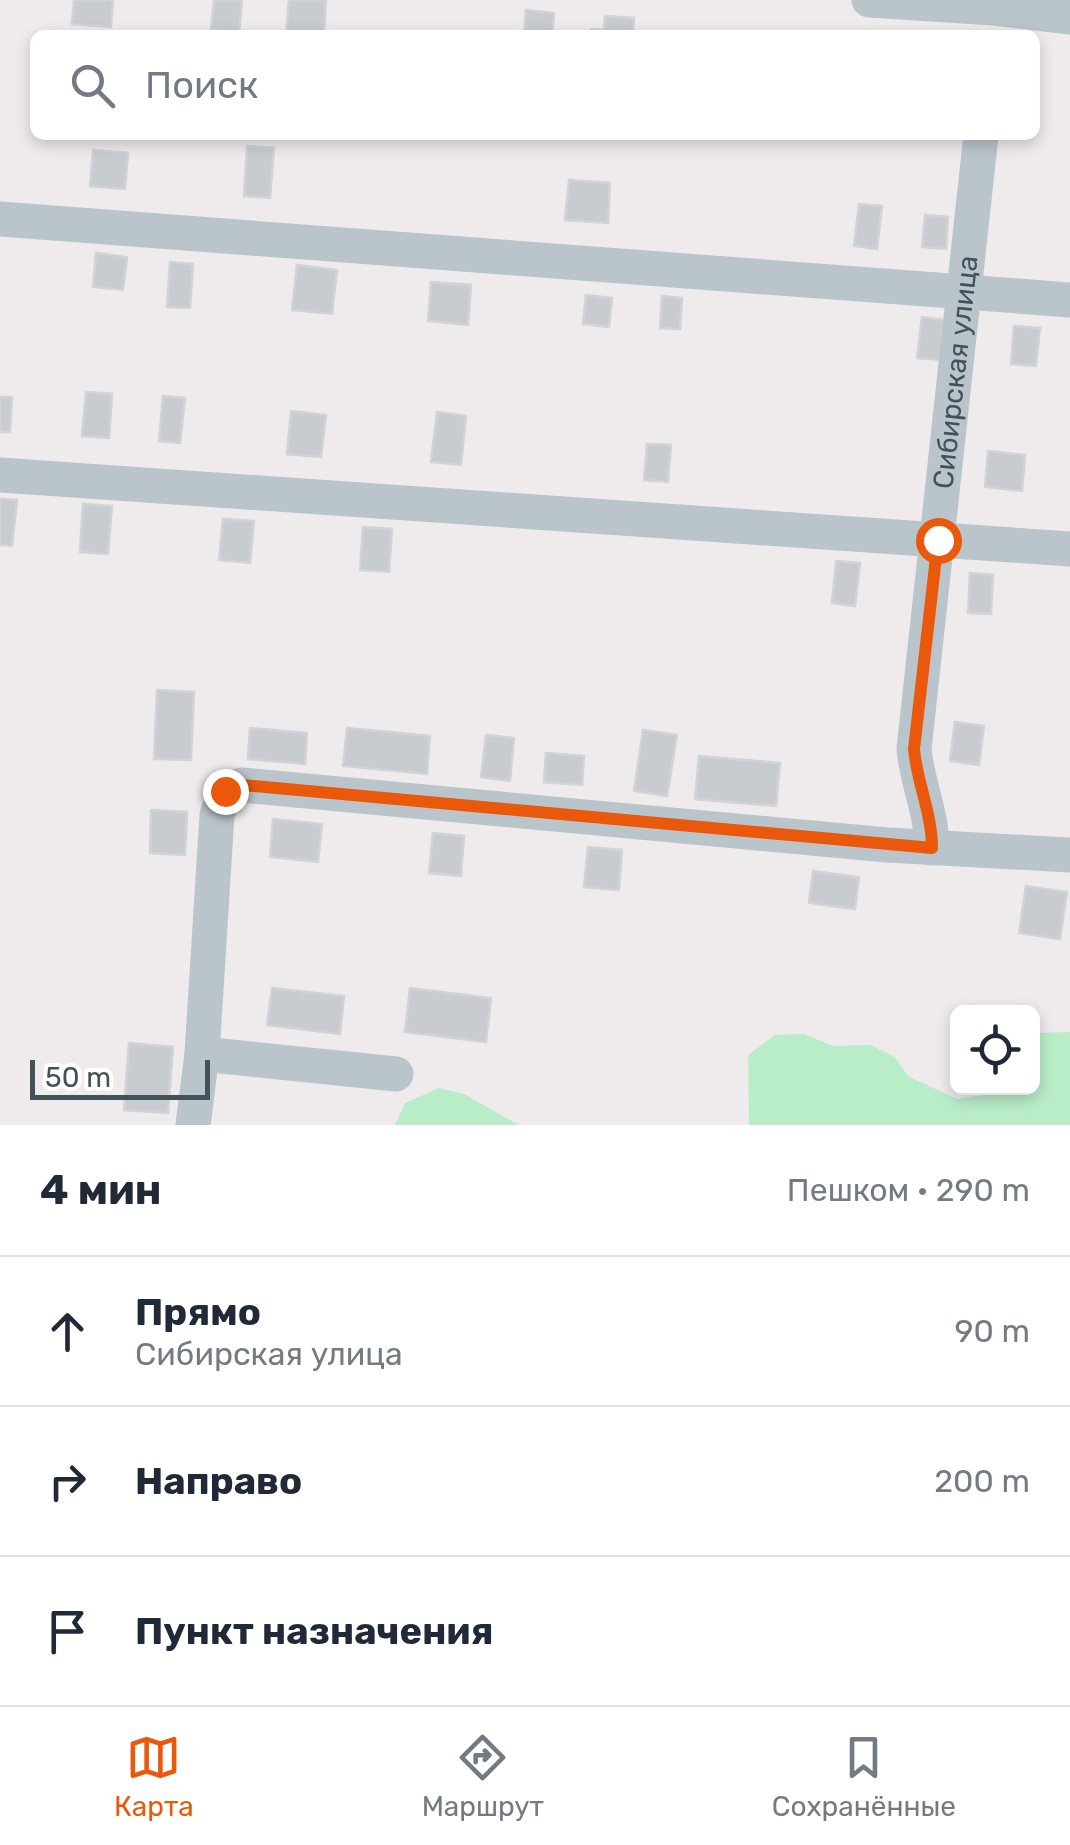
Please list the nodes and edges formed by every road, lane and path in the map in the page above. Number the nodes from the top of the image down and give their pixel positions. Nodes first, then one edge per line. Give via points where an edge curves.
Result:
1 (869, 0) edge
2 (993, 14) edge
3 (1070, 17) edge
4 (981, 140) edge
5 (0, 219) edge
6 (966, 292) junction
7 (1070, 300) edge
8 (0, 475) edge
9 (938, 540) junction
10 (1070, 549) edge
11 (932, 848) junction
12 (1070, 855) edge
13 (202, 1054) junction
14 (396, 1074) dead end
15 (193, 1125) edge

1 - 2 street
2 - 3 street
4 - 6 street, Сибирская улица
5 - 6 street
6 - 7 street
6 - 9 street, Сибирская улица
8 - 9 street
9 - 10 street
9 - 11 street, Сибирская улица via 914,749
11 - 12 street
11 - 13 street via 242,785 225,791 217,815
13 - 14 street
13 - 15 street

